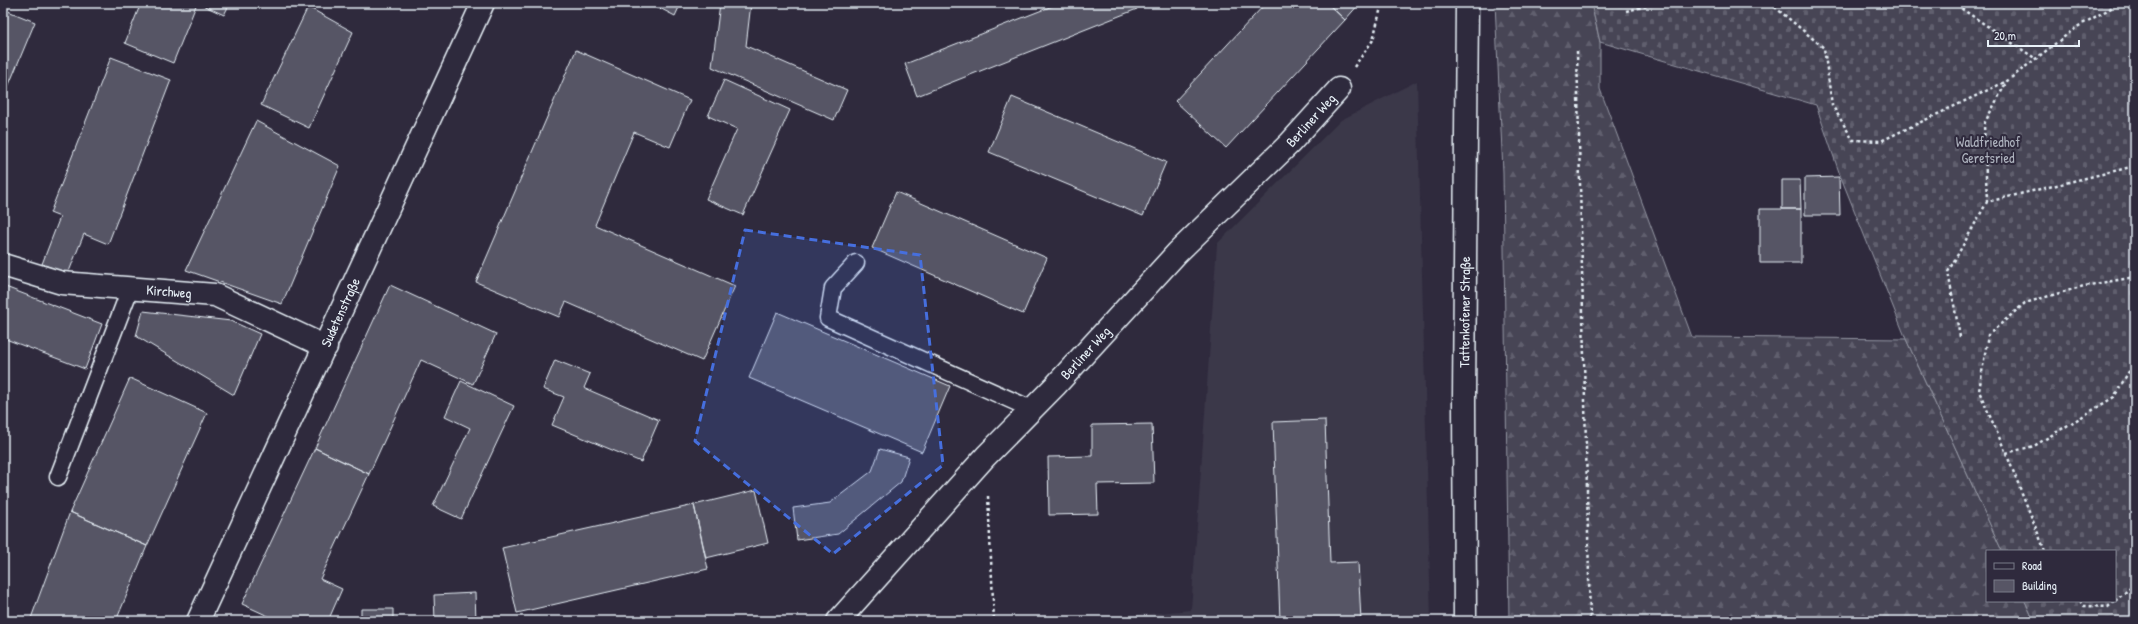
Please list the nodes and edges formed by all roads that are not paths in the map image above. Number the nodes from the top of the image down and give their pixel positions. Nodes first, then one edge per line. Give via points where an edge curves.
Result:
1 (483, 3) edge
2 (1467, 3) edge
3 (1339, 89) road end
4 (856, 263) dead end
5 (3, 265) edge
6 (130, 289) junction
7 (326, 347) junction
8 (1031, 409) junction
9 (58, 477) dead end
10 (198, 621) edge
11 (838, 621) edge
12 (1465, 621) edge

1 - 7 street, Sudetenstraße
2 - 12 street, Tattenkofener Straße
3 - 8 street, Berliner Weg via 1290,143 1177,253
4 - 8 lane via 833,288 828,318
5 - 6 street, Kirchweg via 62,283
6 - 7 street, Kirchweg via 215,295
6 - 9 lane
7 - 10 street, Sudetenstraße
8 - 11 street, Berliner Weg

